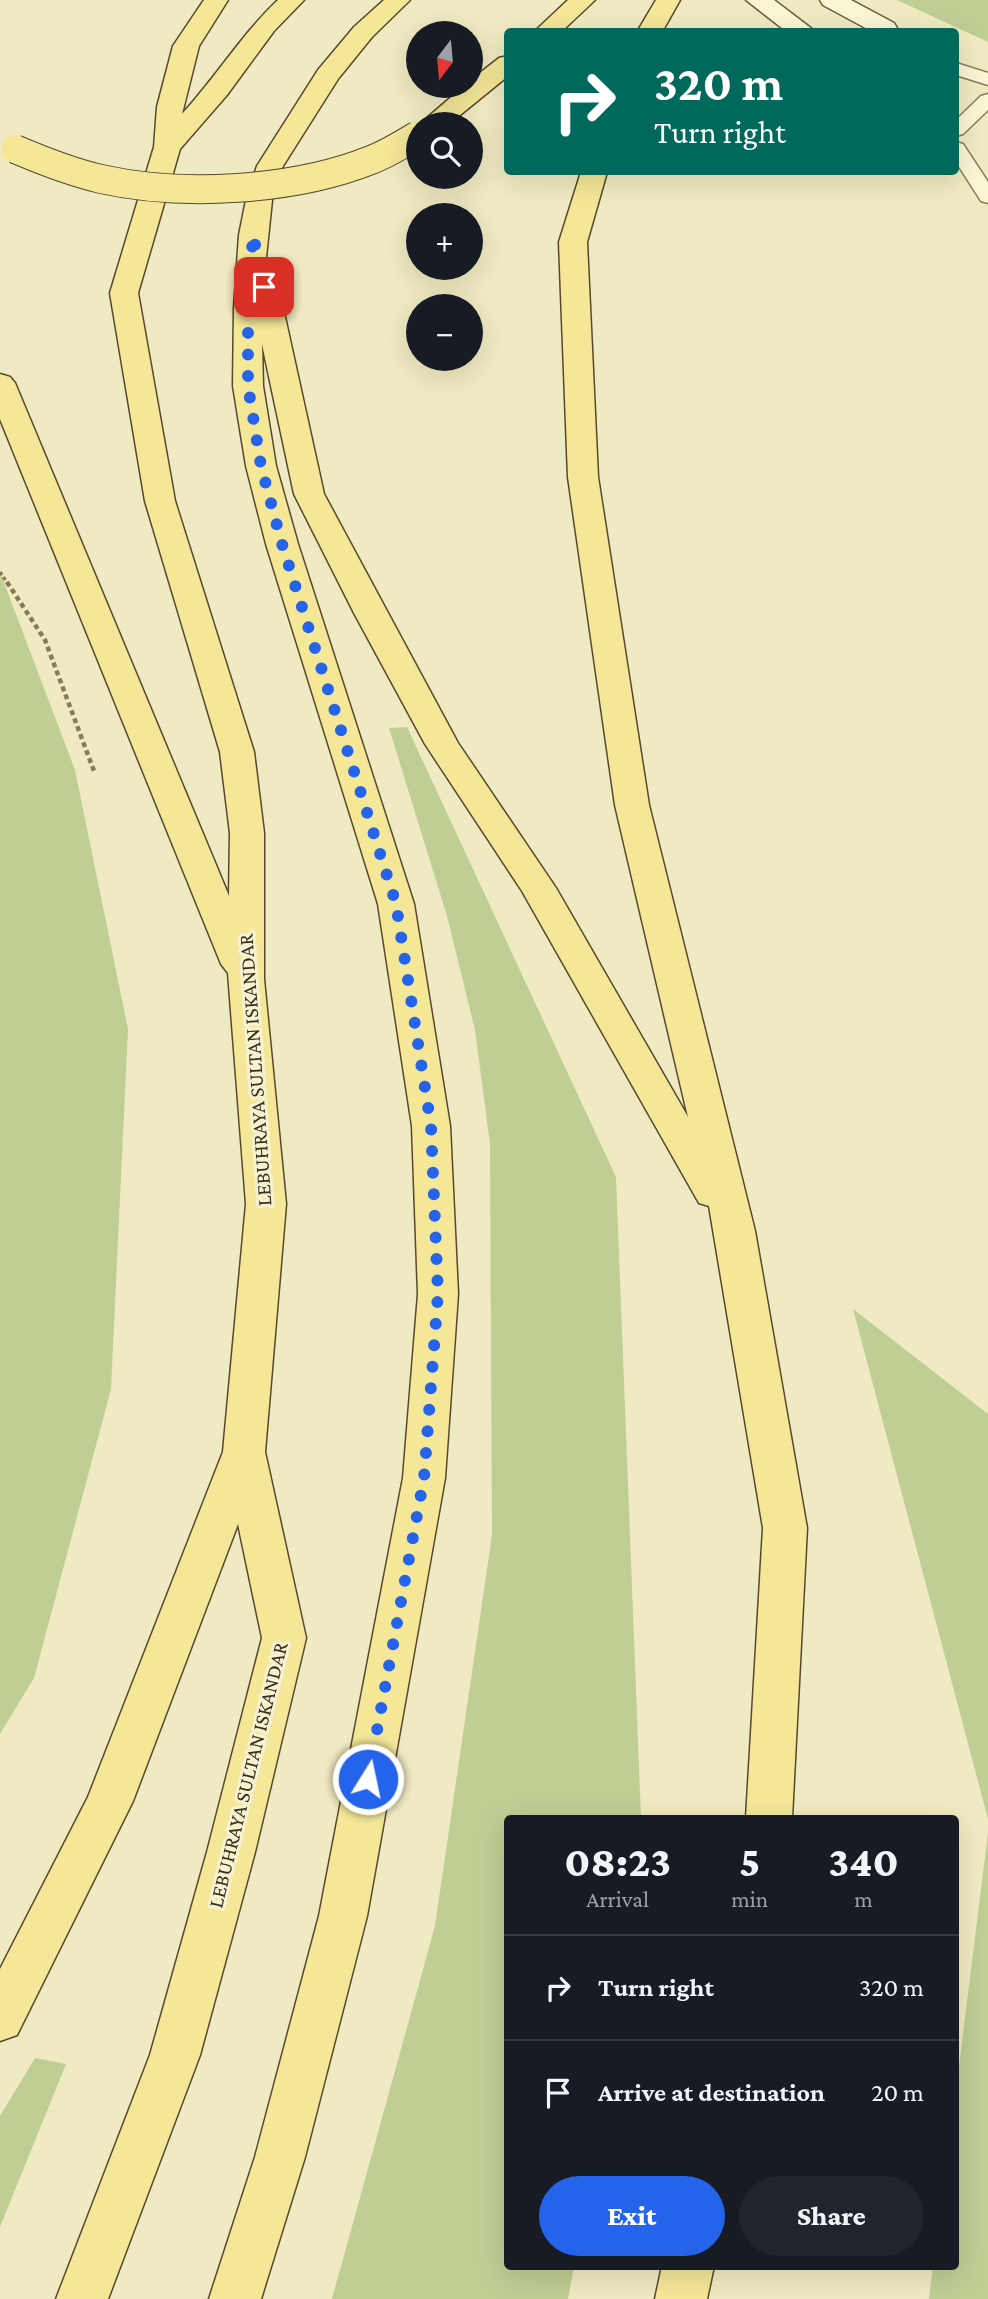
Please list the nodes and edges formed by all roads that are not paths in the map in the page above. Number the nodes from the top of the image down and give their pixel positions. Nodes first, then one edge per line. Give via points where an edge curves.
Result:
1 (216, 0) edge
2 (292, 0) edge
3 (398, 0) edge
4 (583, 0) edge
5 (668, 0) edge
6 (837, 3) edge
7 (763, 4) edge
8 (551, 28) edge
9 (651, 28) edge
10 (799, 28) edge
11 (884, 28) edge
12 (988, 61) edge
13 (504, 66) edge
14 (959, 67) edge
15 (959, 69) edge
16 (988, 79) edge
17 (988, 100) edge
18 (449, 112) edge
19 (959, 127) edge
20 (406, 141) edge
21 (7, 145) edge
22 (167, 147) junction
23 (959, 153) edge
24 (593, 175) edge
25 (988, 197) edge
26 (253, 235) junction
27 (0, 383) edge
28 (246, 979) junction
29 (735, 1231) junction
30 (244, 1452) junction
31 (769, 1815) edge
32 (0, 2019) edge
33 (687, 2270) edge
34 (82, 2299) edge
35 (235, 2299) edge
36 (681, 2299) edge

1 - 22 main road via 186,46 170,107
2 - 22 main road, LEBUHRAYA SULTAN ISKANDAR via 265,26 218,90
3 - 26 main road via 336,64 297,122 271,166
4 - 8 main road
5 - 9 main road
6 - 10 street
6 - 11 street
7 - 10 street
12 - 14 lane
13 - 18 main road
15 - 16 lane
17 - 19 lane
20 - 21 main road, bridge via 368,162 285,181 217,188 109,181 63,169
22 - 28 main road, LEBUHRAYA SULTAN ISKANDAR via 124,293 160,501 237,752 247,833
23 - 25 lane
24 - 29 main road via 573,242 583,477 632,805
26 - 29 main road via 309,494 442,744 538,888
26 - 35 main road via 248,386 261,466 396,904 431,1126 438,1294 424,1478 343,1916 280,2157
27 - 28 main road
28 - 30 main road, LEBUHRAYA SULTAN ISKANDAR via 266,1204
29 - 31 main road via 785,1528
30 - 32 main road via 110,1801
30 - 34 main road, LEBUHRAYA SULTAN ISKANDAR via 284,1639 175,2055
33 - 36 main road

